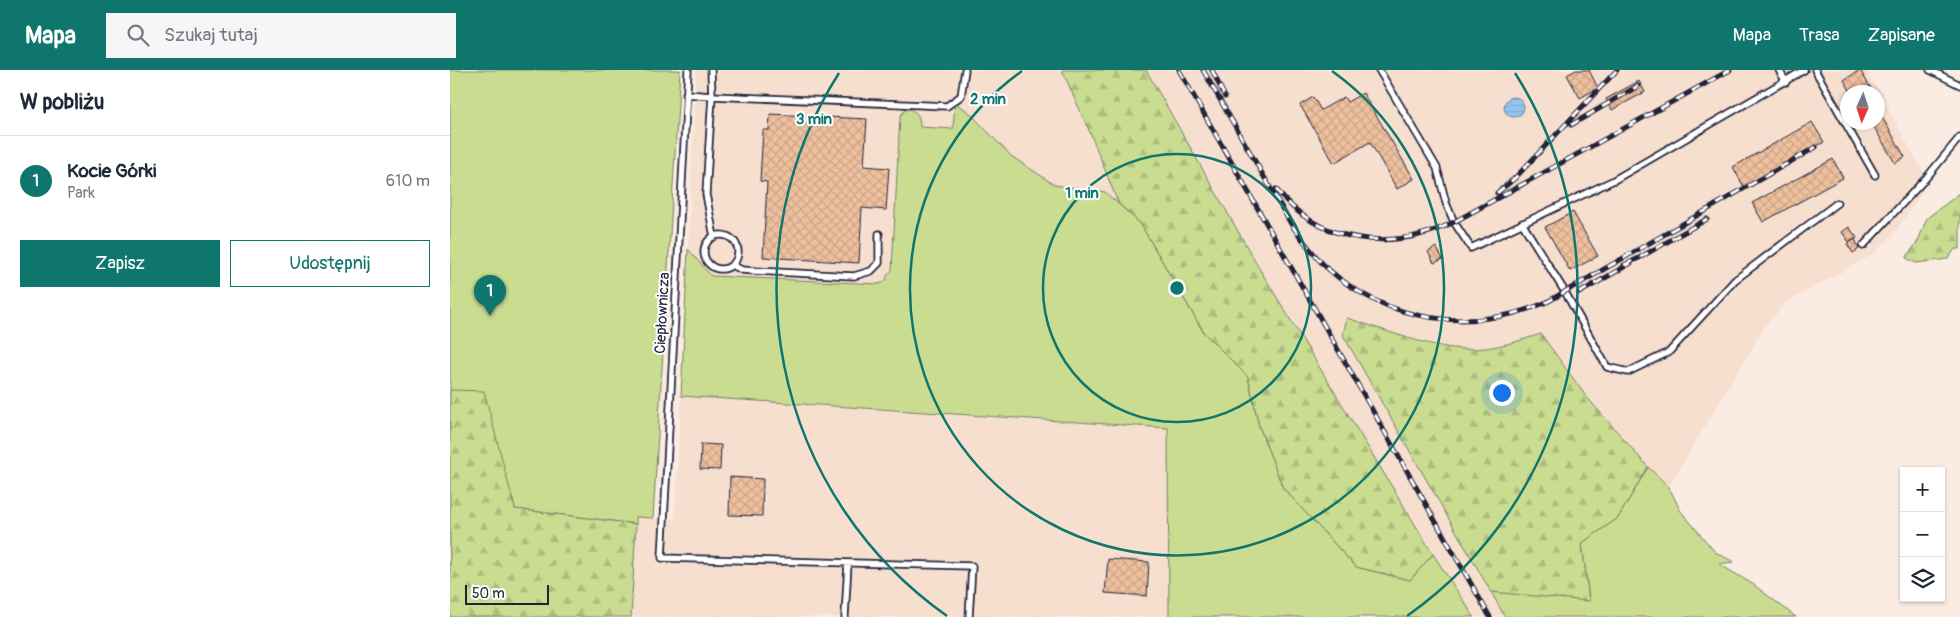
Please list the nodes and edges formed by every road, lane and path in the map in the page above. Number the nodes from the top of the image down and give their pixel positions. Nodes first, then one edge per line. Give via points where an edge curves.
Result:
1 (688, 70) edge
2 (711, 70) edge
3 (965, 70) edge
4 (1379, 70) edge
5 (1779, 70) edge
6 (1804, 70) edge
7 (1815, 70) edge
8 (1930, 70) edge
9 (1786, 82) junction
10 (1960, 85) edge
11 (686, 94) junction
12 (712, 96) junction
13 (1960, 138) edge
14 (1874, 175) dead end
15 (1837, 203) dead end
16 (1522, 223) junction
17 (879, 234) dead end
18 (714, 237) junction
19 (1863, 246) dead end
20 (732, 265) junction
21 (848, 563) junction
22 (845, 617) edge
23 (969, 617) edge

1 - 11 lane, Ciepłownicza
2 - 12 lane
3 - 12 lane via 961,96 948,106
4 - 16 lane via 1437,168 1454,222 1471,248
5 - 9 lane
6 - 9 lane
7 - 14 lane
8 - 10 lane
9 - 16 lane via 1614,180
11 - 12 lane
11 - 21 lane, Ciepłownicza via 662,558
12 - 18 lane via 706,194
13 - 19 lane
15 - 16 lane via 1736,280 1669,352 1628,372 1606,367
17 - 20 lane via 879,263 871,271 854,276 742,270
18 - 20 lane via 725,236 734,242 738,256
18 - 20 lane via 706,245 706,259 717,268
21 - 22 lane
21 - 23 lane via 972,566

